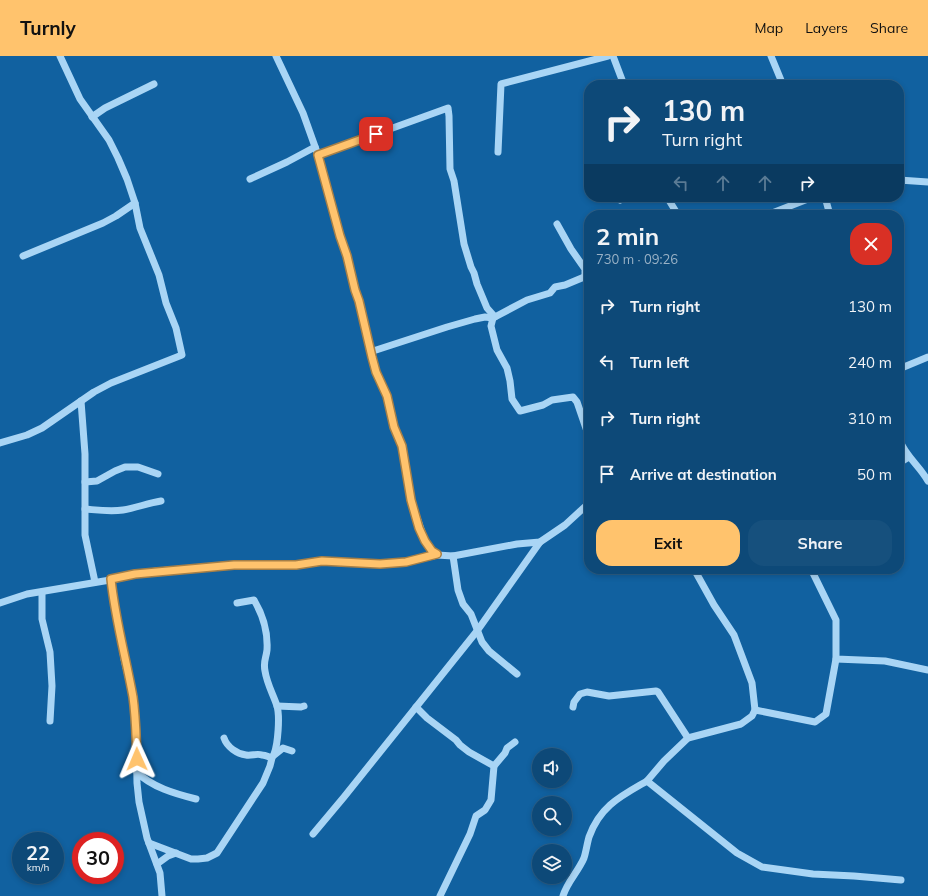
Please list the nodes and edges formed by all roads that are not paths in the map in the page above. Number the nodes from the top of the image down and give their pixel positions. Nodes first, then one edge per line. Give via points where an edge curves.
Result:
1 (60, 56) edge
2 (276, 56) edge
3 (608, 56) edge
4 (613, 56) edge
5 (771, 56) edge
6 (622, 80) edge
7 (782, 80) edge
8 (154, 84) dead end
9 (92, 117) junction
10 (315, 146) junction
11 (498, 152) dead end
12 (318, 155) junction
13 (250, 180) dead end
14 (904, 180) edge
15 (928, 182) edge
16 (800, 202) edge
17 (135, 203) junction
18 (780, 210) edge
19 (557, 224) dead end
20 (23, 256) dead end
21 (584, 268) edge
22 (584, 277) edge
23 (494, 318) junction
24 (370, 352) junction
25 (928, 357) edge
26 (904, 367) edge
27 (81, 401) junction
28 (584, 422) edge
29 (0, 444) edge
30 (904, 451) edge
31 (909, 457) junction
32 (904, 460) edge
33 (158, 474) dead end
34 (928, 481) edge
35 (85, 482) junction
36 (161, 501) dead end
37 (584, 507) edge
38 (85, 509) junction
39 (540, 542) junction
40 (437, 554) junction
41 (454, 556) junction
42 (697, 574) edge
43 (813, 574) edge
44 (111, 579) junction
45 (95, 582) junction
46 (42, 592) junction
47 (0, 603) edge
48 (237, 603) dead end
49 (477, 631) junction
50 (836, 659) junction
51 (928, 670) edge
52 (517, 674) dead end
53 (277, 706) junction
54 (304, 706) dead end
55 (416, 707) junction
56 (573, 707) dead end
57 (755, 710) junction
58 (50, 721) dead end
59 (224, 738) dead end
60 (688, 738) junction
61 (515, 742) dead end
62 (292, 751) dead end
63 (273, 756) junction
64 (494, 766) junction
65 (137, 772) junction
66 (647, 781) junction
67 (196, 799) dead end
68 (313, 834) dead end
69 (149, 843) junction
70 (176, 853) junction
71 (157, 864) junction
72 (901, 880) dead end
73 (162, 896) edge
74 (440, 896) edge
75 (563, 896) edge

1 - 9 street via 80,99
2 - 10 street via 303,113
3 - 11 street via 501,84
4 - 6 street
5 - 7 street
8 - 9 street via 104,108
9 - 17 street via 109,140
10 - 12 street
10 - 13 street
12 - 23 street via 448,108 450,169 464,244 476,284
12 - 24 street via 347,256
14 - 15 street
16 - 18 street
17 - 20 street via 103,223
17 - 27 street via 140,228 160,275 182,355 111,383
19 - 21 street
22 - 23 street via 555,287 550,294 527,300
23 - 24 street via 475,319 447,326
23 - 28 street via 491,326 497,350 507,368 512,399 520,411 573,396
24 - 40 street via 402,446 411,500 419,528 425,541
25 - 26 street
27 - 29 street via 27,436
27 - 35 street
30 - 31 street
31 - 32 street
31 - 34 street
33 - 35 street via 138,467 125,467 97,481
35 - 38 street
36 - 38 street via 124,510
37 - 39 street via 565,525
38 - 45 street via 85,535
39 - 41 street
39 - 49 street
40 - 41 street
40 - 44 street via 406,562 380,564 322,561 296,565 234,565 135,574
41 - 49 street via 458,590
42 - 57 street via 734,635 752,683
43 - 50 street via 836,620
44 - 45 street
44 - 65 street via 133,697
45 - 46 street
46 - 47 street
46 - 58 street via 42,619 50,652
48 - 53 street via 254,600 259,610 266,634 264,671
49 - 52 street via 489,651
49 - 55 street
50 - 51 street via 885,661
50 - 57 street via 826,714 815,722
53 - 54 street
53 - 63 street via 277,747
55 - 64 street via 469,752
55 - 68 street
56 - 60 street via 580,694 587,692 609,696 656,691
57 - 60 street via 752,716 741,724
59 - 63 street via 230,748 239,753
60 - 66 street
61 - 64 street via 507,748
62 - 63 street via 283,748
63 - 70 street via 263,783 217,853 191,859
64 - 74 street via 491,800 485,810 476,816
65 - 67 street via 155,785
65 - 69 street via 140,802
66 - 72 street via 737,853 762,867 813,874
66 - 75 street via 616,800 599,815 584,858 565,888
69 - 70 street
69 - 71 street
70 - 71 street
71 - 73 street

